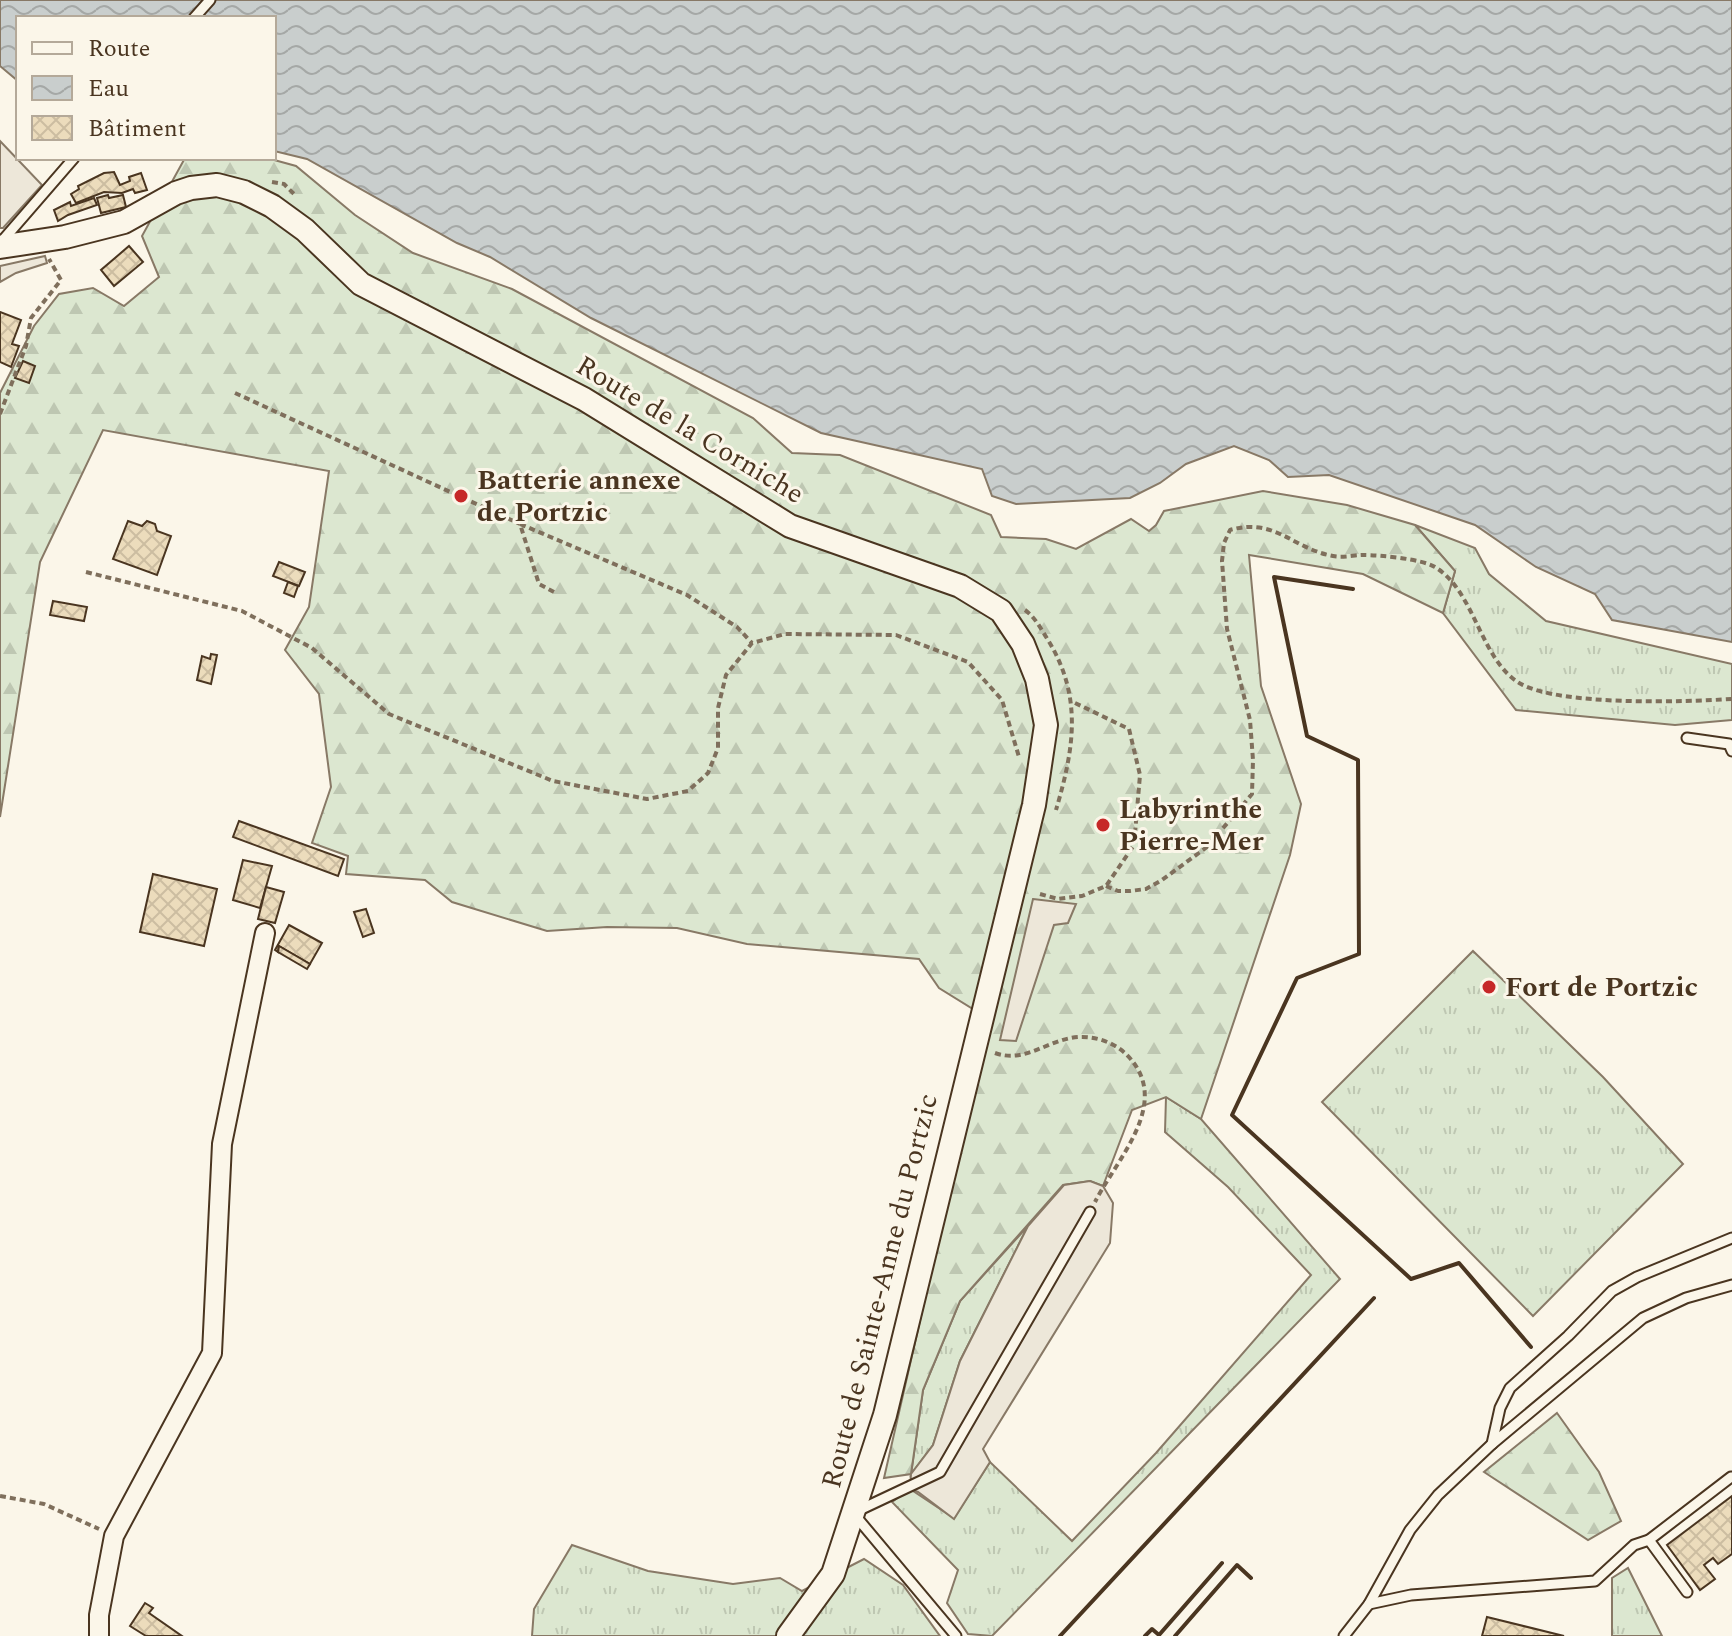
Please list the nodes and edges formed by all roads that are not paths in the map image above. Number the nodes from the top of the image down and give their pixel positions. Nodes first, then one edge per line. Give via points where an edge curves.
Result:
1 (210, 0) edge
2 (196, 16) edge
3 (72, 160) edge
4 (0, 244) edge
5 (1687, 738) dead end
6 (1732, 751) edge
7 (265, 933) dead end
8 (986, 994) joint
9 (1090, 1212) road end
10 (1732, 1238) edge
11 (1732, 1285) edge
12 (1492, 1444) junction
13 (1731, 1477) edge
14 (853, 1513) junction
15 (1649, 1540) junction
16 (1687, 1592) dead end
17 (1369, 1604) junction
18 (99, 1636) edge
19 (788, 1636) edge
20 (956, 1636) edge
21 (1344, 1636) edge

1 - 2 lane
3 - 4 lane
4 - 8 street, Route de la Corniche via 36,242 124,222 191,188 217,185 244,192 305,230 361,284 584,399 790,526 960,586 1001,611 1023,644 1037,679 1046,725 1034,805
5 - 6 lane via 1729,744
7 - 18 street via 222,1144 212,1353 114,1536
8 - 14 street, Route de Sainte-Anne du Portzic via 885,1415
9 - 14 lane via 940,1472
10 - 12 lane via 1612,1291 1510,1388
11 - 12 lane via 1643,1318
12 - 17 lane via 1419,1518
13 - 15 lane
14 - 19 street, Route de Sainte-Anne du Portzic via 833,1574
14 - 20 lane
15 - 16 lane
15 - 17 lane via 1634,1545 1595,1581 1411,1595
17 - 21 lane

